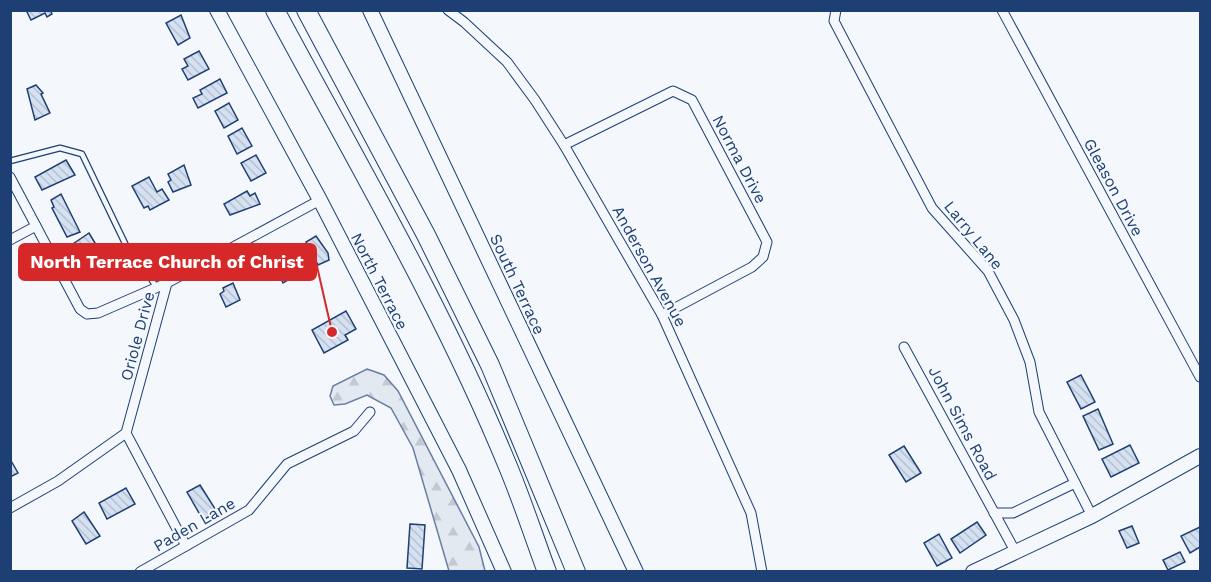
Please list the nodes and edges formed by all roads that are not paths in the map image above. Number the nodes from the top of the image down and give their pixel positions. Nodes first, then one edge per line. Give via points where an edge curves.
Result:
1 (217, 10) edge
2 (275, 10) edge
3 (306, 10) edge
4 (370, 10) edge
5 (448, 10) edge
6 (836, 10) edge
7 (1002, 10) edge
8 (564, 145) junction
9 (10, 160) edge
10 (10, 177) edge
11 (320, 200) junction
12 (36, 226) junction
13 (10, 240) edge
14 (167, 283) junction
15 (156, 287) junction
16 (662, 315) junction
17 (904, 347) dead end
18 (1200, 377) edge
19 (370, 412) dead end
20 (126, 433) junction
21 (1200, 456) edge
22 (1075, 483) junction
23 (10, 508) edge
24 (994, 513) junction
25 (1092, 516) junction
26 (186, 546) junction
27 (1015, 551) junction
28 (979, 570) edge
29 (140, 572) edge
30 (504, 572) edge
31 (547, 572) edge
32 (576, 572) edge
33 (636, 572) edge
34 (762, 572) edge

1 - 11 street, North Terrace
2 - 31 highway via 466,373 509,469
3 - 32 highway via 490,365
4 - 33 street, South Terrace
5 - 8 street, Anderson Avenue via 507,62
6 - 22 street, Larry Lane via 834,21 932,208 988,271 1014,320 1030,362 1039,412
7 - 18 street, Gleason Drive
8 - 16 street, Anderson Avenue
8 - 16 street, Norma Drive via 673,91 692,99 767,242 763,257 752,267
9 - 15 lane via 60,148 82,154 134,262 144,267
10 - 12 street
11 - 14 street, Oriole Drive
11 - 30 street, North Terrace via 459,470
12 - 13 street
12 - 15 street via 80,309 87,314 98,313
14 - 15 street
14 - 20 street, Oriole Drive
16 - 34 street, Anderson Avenue via 751,513
17 - 24 street, John Sims Road
19 - 26 street, Paden Lane via 354,431 287,464 249,510
20 - 23 street via 58,481
20 - 26 street
21 - 25 street
22 - 24 street via 1013,513
22 - 25 street, Larry Lane
24 - 27 street, John Sims Road
25 - 27 street
26 - 29 street, Paden Lane
27 - 28 street

